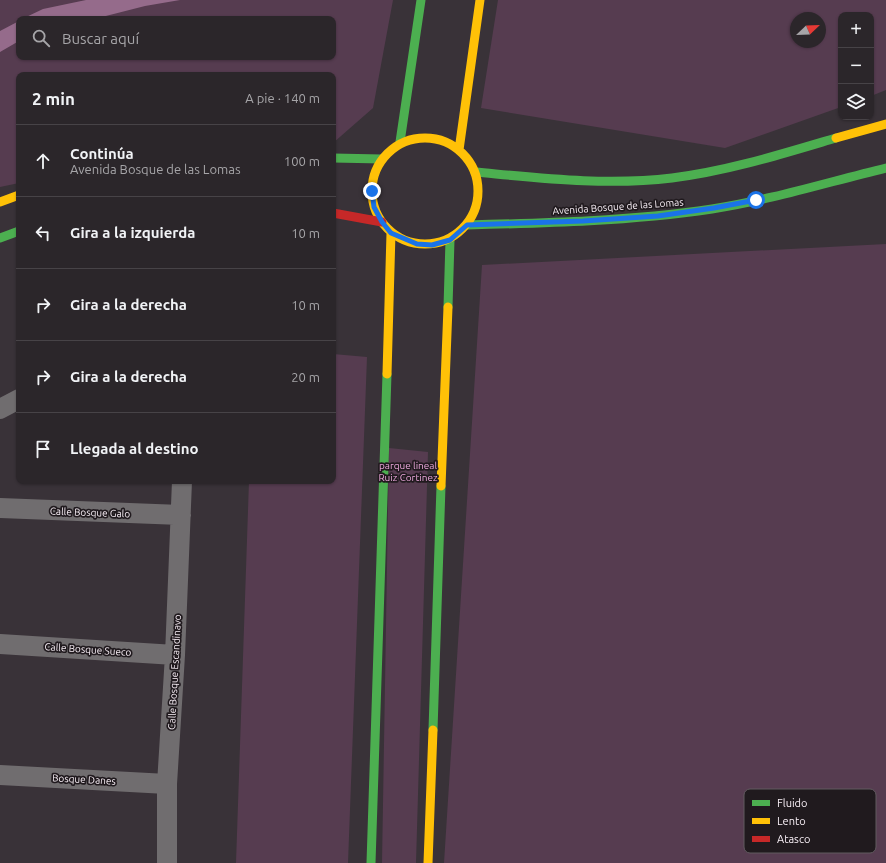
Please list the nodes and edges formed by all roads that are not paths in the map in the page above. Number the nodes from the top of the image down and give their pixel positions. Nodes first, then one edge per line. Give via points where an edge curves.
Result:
1 (421, 0) edge
2 (480, 0) edge
3 (886, 124) edge
4 (400, 142) junction
5 (459, 150) junction
6 (336, 158) edge
7 (382, 159) junction
8 (886, 168) edge
9 (475, 172) junction
10 (16, 196) edge
11 (0, 202) edge
12 (336, 214) edge
13 (382, 222) junction
14 (467, 225) junction
15 (16, 232) edge
16 (391, 233) junction
17 (0, 238) edge
18 (450, 240) junction
19 (16, 401) edge
20 (0, 409) edge
21 (182, 484) edge
22 (0, 508) edge
23 (180, 515) junction
24 (0, 644) edge
25 (175, 655) junction
26 (0, 775) edge
27 (167, 784) junction
28 (167, 863) edge
29 (371, 863) edge
30 (428, 863) edge

1 - 4 main road
2 - 5 main road
3 - 9 main road via 754,161 699,174 661,179 583,182
4 - 5 main road via 422,138 438,139
4 - 7 main road
5 - 9 main road
6 - 7 main road
7 - 13 main road via 374,174 372,191 374,207
8 - 14 main road, Avenida Bosque de las Lomas via 756,200 658,216
9 - 14 main road via 479,190 476,209
10 - 11 main road
12 - 13 main road
13 - 16 main road
14 - 18 main road
15 - 17 main road
16 - 18 main road via 417,244 432,245
16 - 29 main road
18 - 30 main road
19 - 20 street
21 - 23 street, Calle Bosque Escandinavo
22 - 23 street, Calle Bosque Galo
23 - 25 street, Calle Bosque Escandinavo
24 - 25 street, Calle Bosque Sueco
25 - 27 street, Calle Bosque Escandinavo
26 - 27 street, Bosque Danes
27 - 28 street, Calle Bosque Escandinavo

